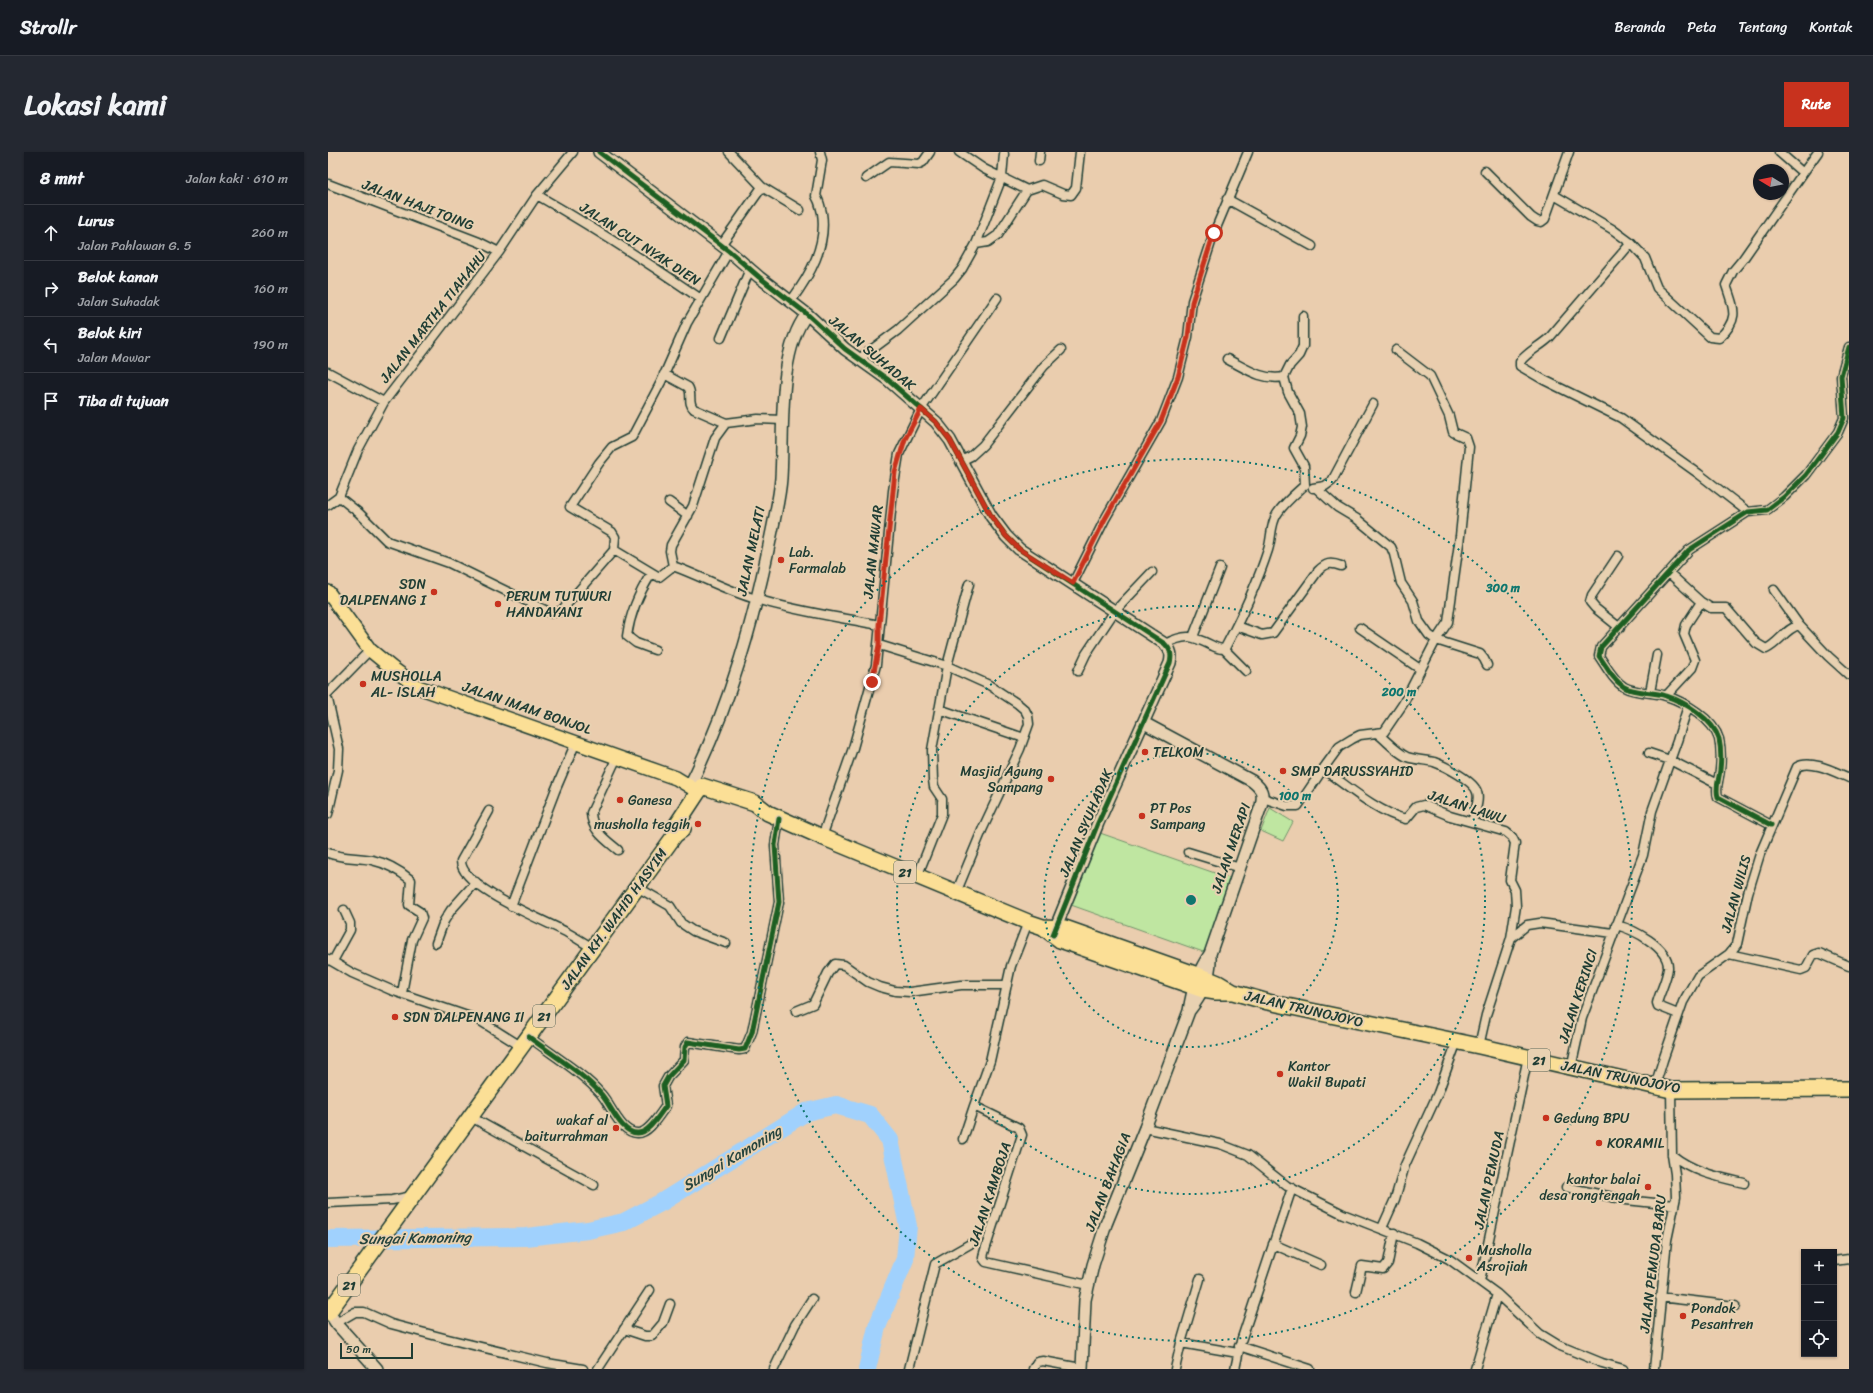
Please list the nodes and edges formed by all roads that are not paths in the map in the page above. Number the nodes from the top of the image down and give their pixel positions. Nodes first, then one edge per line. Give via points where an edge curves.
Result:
1 (573, 152) edge
2 (599, 152) edge
3 (729, 152) edge
4 (820, 152) edge
5 (930, 152) edge
6 (959, 152) edge
7 (1080, 152) edge
8 (1248, 152) edge
9 (1569, 152) edge
10 (1779, 152) edge
11 (1818, 152) edge
12 (1004, 154) dead end
13 (1485, 171) dead end
14 (1803, 174) junction
15 (1002, 177) junction
16 (866, 178) dead end
17 (328, 184) edge
18 (762, 187) junction
19 (1027, 190) junction
20 (537, 195) junction
21 (1554, 195) junction
22 (1228, 199) junction
23 (800, 210) dead end
24 (1631, 243) junction
25 (976, 244) junction
26 (1312, 246) dead end
27 (725, 248) junction
28 (499, 252) junction
29 (750, 269) junction
30 (996, 298) dead end
31 (700, 299) junction
32 (791, 301) junction
33 (808, 314) junction
34 (1303, 316) dead end
35 (721, 338) dead end
36 (1849, 347) edge
37 (1061, 350) dead end
38 (1396, 350) dead end
39 (860, 359) junction
40 (1227, 359) dead end
41 (328, 372) edge
42 (664, 374) junction
43 (1284, 377) junction
44 (384, 402) junction
45 (1373, 404) dead end
46 (921, 409) junction
47 (782, 420) junction
48 (726, 422) junction
49 (961, 462) junction
50 (1305, 486) junction
51 (1316, 488) junction
52 (339, 497) junction
53 (670, 502) dead end
54 (328, 505) edge
55 (1748, 512) junction
56 (688, 516) junction
57 (614, 550) junction
58 (1618, 556) dead end
59 (673, 566) junction
60 (1341, 566) dead end
61 (1220, 568) dead end
62 (1152, 572) dead end
63 (1669, 573) junction
64 (651, 574) junction
65 (1073, 583) junction
66 (969, 584) dead end
67 (1774, 590) dead end
68 (328, 592) edge
69 (757, 600) junction
70 (1701, 602) junction
71 (1114, 612) junction
72 (879, 625) junction
73 (1798, 625) junction
74 (1237, 626) junction
75 (1360, 628) dead end
76 (1620, 628) junction
77 (1192, 637) junction
78 (1436, 640) junction
79 (1165, 644) junction
80 (879, 645) junction
81 (1224, 649) junction
82 (370, 650) junction
83 (655, 650) dead end
84 (1657, 655) dead end
85 (1487, 665) dead end
86 (947, 666) junction
87 (1078, 670) dead end
88 (1420, 670) junction
89 (1246, 671) dead end
90 (1849, 675) edge
91 (1650, 692) junction
92 (328, 693) edge
93 (1666, 696) junction
94 (328, 700) edge
95 (1688, 706) junction
96 (940, 709) junction
97 (1144, 723) junction
98 (1378, 734) junction
99 (1024, 738) junction
100 (576, 742) junction
101 (1649, 753) dead end
102 (617, 757) junction
103 (1670, 760) junction
104 (1322, 769) junction
105 (1849, 777) edge
106 (1717, 784) junction
107 (696, 789) junction
108 (1263, 798) junction
109 (489, 812) dead end
110 (328, 814) edge
111 (773, 816) junction
112 (1472, 822) junction
113 (1771, 825) junction
114 (822, 837) junction
115 (618, 850) dead end
116 (1188, 852) dead end
117 (328, 853) edge
118 (1240, 868) junction
119 (918, 877) junction
120 (476, 882) junction
121 (637, 887) junction
122 (956, 893) junction
123 (511, 906) junction
124 (344, 910) dead end
125 (1028, 922) junction
126 (1050, 929) junction
127 (1614, 929) junction
128 (1511, 938) junction
129 (436, 943) dead end
130 (726, 943) dead end
131 (593, 948) junction
132 (1729, 954) junction
133 (330, 960) edge
134 (1849, 966) edge
135 (1201, 983) junction
136 (1007, 985) junction
137 (402, 993) junction
138 (796, 1011) dead end
139 (1678, 1014) junction
140 (1457, 1041) junction
141 (525, 1042) junction
142 (1479, 1046) junction
143 (1528, 1057) junction
144 (1571, 1068) junction
145 (1655, 1086) junction
146 (1849, 1089) edge
147 (1671, 1090) junction
148 (974, 1106) junction
149 (471, 1117) junction
150 (1145, 1128) junction
151 (963, 1139) dead end
152 (1672, 1155) junction
153 (1744, 1183) dead end
154 (594, 1185) dead end
155 (1290, 1187) junction
156 (1566, 1187) dead end
157 (414, 1197) junction
158 (328, 1203) edge
159 (1674, 1205) junction
160 (1382, 1228) junction
161 (1394, 1233) junction
162 (970, 1244) dead end
163 (1274, 1244) junction
164 (1849, 1259) edge
165 (1837, 1261) edge
166 (1321, 1264) dead end
167 (1200, 1279) dead end
168 (1480, 1281) junction
169 (1088, 1285) junction
170 (650, 1290) dead end
171 (1356, 1292) dead end
172 (1497, 1294) junction
173 (1660, 1297) junction
174 (812, 1299) dead end
175 (670, 1304) dead end
176 (1735, 1306) dead end
177 (331, 1316) edge
178 (624, 1328) junction
179 (1181, 1343) junction
180 (1239, 1349) junction
181 (1082, 1368) edge
182 (377, 1369) edge
183 (583, 1369) edge
184 (598, 1369) edge
185 (774, 1369) edge
186 (908, 1369) edge
187 (1033, 1369) edge
188 (1174, 1369) edge
189 (1235, 1369) edge
190 (1310, 1369) edge
191 (1475, 1369) edge
192 (1623, 1369) edge
193 (1654, 1369) edge

1 - 20 street, JALAN MARTHA TIAHAHU
2 - 27 street, JALAN SUHADAK
3 - 18 street
4 - 32 street via 822,160 816,196 820,201 824,223 822,242 801,288
5 - 16 street via 919,164 889,162
6 - 15 street
7 - 19 street via 1073,194 1063,194 1042,185
8 - 22 street
9 - 21 street
10 - 14 street
11 - 14 street
12 - 15 street
13 - 21 street via 1537,221 1545,219
14 - 24 street via 1733,271 1726,286 1734,309 1734,319 1719,338 1710,337 1657,288 1645,258
15 - 19 street
15 - 25 street
17 - 28 street, JALAN HAJI TOING
18 - 23 street
18 - 27 street, JALAN CUT NYAK DIEN
19 - 25 street via 998,235 988,242
20 - 28 street, JALAN MARTHA TIAHAHU
20 - 31 street, JALAN CUT NYAK DIEN via 640,257
21 - 24 street
22 - 26 street
22 - 65 street via 1192,302 1188,337 1178,377 1161,421 1105,519
24 - 55 street via 1550,337 1523,357 1520,366 1621,418
25 - 39 street via 954,278 898,330
27 - 29 street, JALAN SUHADAK
27 - 31 street, JALAN CUT NYAK DIEN
28 - 44 street, JALAN MARTHA TIAHAHU
29 - 32 street, JALAN SUHADAK
29 - 35 street
30 - 46 street, JALAN MAWAR
31 - 42 street
32 - 33 street, JALAN SUHADAK
33 - 39 street, JALAN SUHADAK via 845,349
33 - 47 street, JALAN MELATI via 796,332 788,366
34 - 43 street via 1303,346
36 - 55 street via 1841,376 1844,418 1838,432 1806,475 1784,497 1767,510
37 - 49 street via 1044,366 983,445
38 - 78 street via 1430,376 1449,416 1453,432 1466,438 1469,447 1448,622
39 - 46 street, JALAN SUHADAK
40 - 43 street via 1264,378
41 - 44 street
42 - 48 street via 690,389 690,404 694,409
42 - 57 street via 632,437 612,447 570,508 612,532 615,537
43 - 50 street via 1288,392 1300,414 1302,427 1294,448 1304,466
44 - 52 street, JALAN MARTHA TIAHAHU via 358,450
45 - 51 street via 1332,481
46 - 49 street, JALAN SUHADAK via 943,430
46 - 72 street, JALAN MAWAR via 903,444 895,472
47 - 48 street
47 - 69 street, JALAN MELATI via 781,480
48 - 56 street via 715,438
49 - 65 street, JALAN SUHADAK via 991,516 1006,536 1019,549
50 - 51 street
50 - 74 street via 1288,500 1277,514 1270,530 1269,548
51 - 78 street via 1336,507 1357,519 1391,547 1401,583 1413,601 1419,621 1428,635
52 - 54 street
52 - 57 street via 387,541 449,563 551,613 561,611
53 - 56 street
55 - 63 street via 1689,550
56 - 59 street via 671,545
57 - 64 street
58 - 76 street via 1590,602
59 - 64 street via 659,578
59 - 69 street
60 - 74 street via 1326,564 1318,571 1273,633 1262,635
61 - 77 street
62 - 71 street
63 - 70 street
63 - 76 street via 1644,598
64 - 83 street via 639,593 627,636 636,643
65 - 71 street, JALAN SUHADAK
66 - 86 street
67 - 73 street
68 - 82 main road, JALAN IMAM BONJOL
69 - 72 street
69 - 107 street, JALAN MELATI via 734,683
70 - 73 street via 1711,608 1726,608 1756,643 1766,649 1775,645 1781,637
70 - 93 street via 1686,625 1684,634 1694,660 1692,668
71 - 79 street, JALAN SUHADAK
71 - 87 street
72 - 80 street, JALAN MAWAR
73 - 90 street
74 - 81 street
75 - 88 street
76 - 91 street via 1601,647 1599,656 1618,682 1626,688
77 - 79 street via 1186,636
77 - 81 street
78 - 85 street via 1480,654
78 - 88 street
79 - 97 street via 1172,656
80 - 86 street
80 - 114 street, JALAN MAWAR via 864,711
81 - 89 street
82 - 92 street
82 - 100 main road, JALAN IMAM BONJOL via 418,686
84 - 91 street
86 - 96 street
86 - 99 street via 989,685 1025,710 1029,724
88 - 98 street via 1391,724 1384,732
91 - 93 street
93 - 95 street
94 - 110 street via 339,749 338,770
95 - 103 street, JALAN KERINCI
95 - 106 street via 1711,724 1718,739 1720,768
96 - 99 street
96 - 119 street via 932,750 932,780 942,799 943,808
97 - 108 street, JALAN MERAPI via 1252,781 1262,790
97 - 126 street, JALAN SYUHADAK
98 - 104 street via 1360,735 1339,747
98 - 112 street via 1396,751 1408,757 1435,762 1473,787 1478,799
99 - 122 street
100 - 102 main road, JALAN IMAM BONJOL
100 - 123 street
101 - 103 street
102 - 107 main road, JALAN IMAM BONJOL
102 - 115 street via 591,813 596,831
103 - 106 street
103 - 127 street, JALAN KERINCI via 1652,811 1644,855 1625,901 1622,916
104 - 108 street via 1298,806 1287,806
104 - 112 street, JALAN LAWU via 1352,791 1397,817 1406,820 1420,805
105 - 113 street, JALAN WILIS via 1810,764 1797,767
106 - 113 street via 1718,797
107 - 111 highway, 21 via 756,803
107 - 121 highway, JALAN KH. WAHID HASYIM / 21 via 683,830 675,835
108 - 118 street, JALAN MERAPI
109 - 120 street via 461,861 464,872
111 - 114 highway, 21
111 - 141 street via 779,902 752,1032 745,1049 688,1042 684,1060 663,1086 666,1106 647,1129 640,1133 632,1133 592,1084
112 - 128 street, JALAN LAWU via 1506,832 1512,837 1514,843 1510,880 1515,890 1516,906
113 - 132 street, JALAN WILIS via 1754,871 1737,944
114 - 119 highway, 21
116 - 118 street
117 - 137 street via 344,858 371,860 401,872 411,880 409,905 420,912 422,918 412,940
118 - 135 street, JALAN MERAPI
119 - 122 highway, 21
120 - 123 street via 496,899
120 - 129 street via 451,910
121 - 130 street via 670,906 681,923 693,931
121 - 131 highway, JALAN KH. WAHID HASYIM / 21
122 - 125 highway, 21
123 - 131 street
124 - 133 street via 350,921 350,930
125 - 126 highway, 21
125 - 136 street via 1011,966
126 - 135 highway, 21 via 1060,940
127 - 128 street via 1540,923 1527,925
127 - 139 street via 1631,930 1652,943 1667,959 1668,968 1657,1003 1658,1006
127 - 144 street, JALAN KERINCI via 1582,1018
128 - 142 street, JALAN LAWU via 1486,1015
131 - 141 highway, JALAN KH. WAHID HASYIM / 21
132 - 134 street via 1801,970 1806,968 1813,955 1819,953
132 - 139 street, JALAN WILIS via 1698,976
133 - 137 street via 352,973
135 - 140 highway, JALAN TRUNOJOYO / 21 via 1216,992 1233,992 1268,1002
135 - 150 street, JALAN BAHAGIA via 1200,997 1189,1011
136 - 138 street via 961,985 910,992 895,991 868,982 844,965 835,964 813,1004
136 - 148 street via 990,1061
137 - 141 street via 479,1020
139 - 145 street, JALAN WILIS
140 - 142 highway, JALAN TRUNOJOYO / 21
140 - 160 street via 1438,1093 1405,1165 1395,1199
141 - 149 highway, JALAN KH. WAHID HASYIM / 21
142 - 143 highway, JALAN TRUNOJOYO / 21
143 - 144 highway, JALAN TRUNOJOYO / 21
143 - 168 street, JALAN PEMUDA
144 - 145 highway, JALAN TRUNOJOYO / 21
145 - 147 highway, JALAN TRUNOJOYO / 21
146 - 147 highway, JALAN TRUNOJOYO / 21
147 - 152 street, JALAN PEMUDA BARU
148 - 151 street
148 - 169 street, JALAN KAMBOJA via 1019,1128 1022,1135 984,1253 984,1261
149 - 154 street
149 - 157 highway, JALAN KH. WAHID HASYIM / 21
150 - 155 street via 1220,1144 1248,1155
150 - 169 street, JALAN BAHAGIA via 1106,1224
152 - 153 street via 1684,1164 1706,1174
152 - 159 street, JALAN PEMUDA BARU via 1675,1174
155 - 160 street via 1343,1214
155 - 163 street
156 - 159 street via 1626,1200
157 - 158 street
157 - 177 highway, 21 via 368,1257
159 - 173 street, JALAN PEMUDA BARU via 1668,1229
160 - 161 street
161 - 168 street via 1449,1259
161 - 171 street via 1387,1265 1383,1269 1362,1266
162 - 186 street via 935,1264
163 - 166 street
163 - 180 street
164 - 165 street
167 - 179 street
168 - 172 street
169 - 181 street, JALAN BAHAGIA via 1083,1324
170 - 178 street
172 - 191 street
172 - 192 street via 1540,1334 1558,1345
173 - 176 street
173 - 193 street, JALAN PEMUDA BARU
174 - 185 street via 795,1325
175 - 178 street via 663,1323 652,1336
177 - 182 street
177 - 183 street via 364,1312 391,1324 448,1339
178 - 184 street
179 - 180 street
179 - 188 street
180 - 189 street
180 - 190 street
181 - 187 street via 1043,1361 1037,1362

